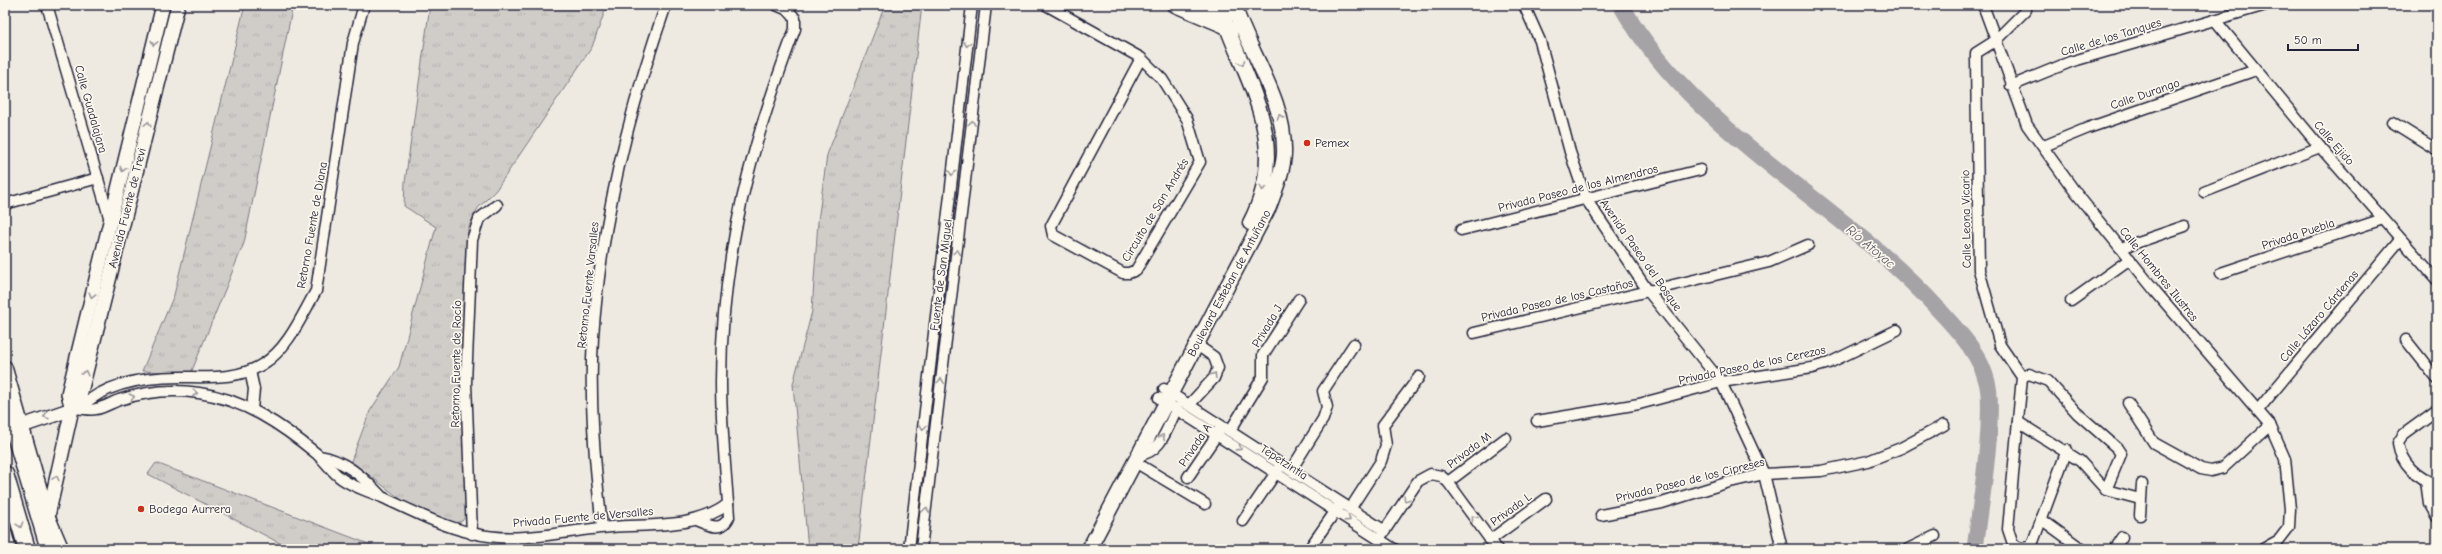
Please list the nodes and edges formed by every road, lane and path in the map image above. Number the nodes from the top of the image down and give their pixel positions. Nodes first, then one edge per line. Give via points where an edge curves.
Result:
1 (47, 5) edge
2 (163, 5) edge
3 (178, 5) edge
4 (364, 5) edge
5 (666, 5) edge
6 (776, 5) edge
7 (972, 5) edge
8 (986, 5) edge
9 (1046, 5) edge
10 (1175, 5) edge
11 (1204, 5) edge
12 (1234, 5) edge
13 (1524, 5) edge
14 (1983, 5) edge
15 (2026, 5) edge
16 (2266, 5) edge
17 (1220, 9) edge
18 (2214, 20) junction
19 (1236, 27) junction
20 (1995, 41) junction
21 (1141, 58) junction
22 (2256, 70) junction
23 (2011, 86) junction
24 (2392, 122) dead end
25 (2044, 146) junction
26 (2320, 147) junction
27 (2437, 150) edge
28 (1700, 170) dead end
29 (98, 178) junction
30 (2204, 192) dead end
31 (1586, 199) junction
32 (5, 204) edge
33 (497, 205) dead end
34 (2383, 219) junction
35 (110, 220) junction
36 (2185, 226) dead end
37 (1461, 230) dead end
38 (2400, 240) junction
39 (1808, 245) dead end
40 (2121, 248) junction
41 (2130, 259) junction
42 (2221, 273) dead end
43 (2436, 275) edge
44 (1648, 291) junction
45 (1298, 299) dead end
46 (2071, 301) dead end
47 (1897, 330) dead end
48 (1474, 333) dead end
49 (2406, 340) dead end
50 (1354, 344) dead end
51 (1197, 345) junction
52 (5, 367) edge
53 (250, 371) junction
54 (1419, 376) dead end
55 (2022, 377) junction
56 (2437, 379) edge
57 (1721, 382) junction
58 (1167, 398) junction
59 (5, 402) edge
60 (2128, 403) dead end
61 (1189, 405) junction
62 (77, 408) junction
63 (252, 409) junction
64 (2258, 410) junction
65 (2437, 410) edge
66 (1537, 421) dead end
67 (2018, 422) junction
68 (1944, 425) dead end
69 (2270, 425) junction
70 (22, 426) junction
71 (1223, 430) junction
72 (1506, 438) dead end
73 (2067, 450) junction
74 (1137, 458) junction
75 (1279, 468) junction
76 (1291, 470) junction
77 (5, 474) edge
78 (1764, 474) junction
79 (1188, 477) dead end
80 (2426, 481) junction
81 (1448, 482) junction
82 (2142, 484) dead end
83 (2437, 484) edge
84 (2106, 490) junction
85 (1546, 498) dead end
86 (2140, 499) junction
87 (728, 504) junction
88 (1205, 504) dead end
89 (1338, 507) junction
90 (1350, 508) junction
91 (1601, 514) dead end
92 (2140, 515) dead end
93 (48, 516) junction
94 (2437, 517) edge
95 (2041, 520) junction
96 (698, 521) junction
97 (1243, 521) dead end
98 (602, 527) junction
99 (1385, 531) junction
100 (5, 534) edge
101 (472, 534) junction
102 (1935, 536) dead end
103 (2122, 537) dead end
104 (1379, 539) junction
105 (1490, 540) junction
106 (8, 549) edge
107 (27, 549) edge
108 (49, 549) edge
109 (62, 549) edge
110 (909, 549) edge
111 (922, 549) edge
112 (1079, 549) edge
113 (1089, 549) edge
114 (1309, 549) edge
115 (1394, 549) edge
116 (1497, 549) edge
117 (1782, 549) edge
118 (1908, 549) edge
119 (2082, 549) edge
120 (2114, 549) edge
121 (2263, 549) edge

1 - 29 street, Calle Guadalajara
2 -> 35 street, Avenida Fuente de Trevi
62 -> 3 street, Avenida Fuente de Trevi
4 - 53 street, Retorno Fuente de Diana via 353,43 316,291 297,325 279,349 264,364
5 - 98 street, Retorno Fuente Varsalles via 620,155 602,253 593,338 592,379 595,468
6 - 87 street via 788,10 795,18 795,29 768,100 746,175 731,248 723,324 721,382
7 -> 110 street, Fuente de San Miguel
111 -> 8 street, Fuente de San Miguel
9 - 21 street, Circuito de San Andrés
10 - 19 main road
11 - 17 main road
12 - 19 main road, Boulevard Esteban de Antuñano
13 - 31 street, Avenida Paseo del Bosque via 1540,41 1570,152
14 - 20 street, Calle Hombres Ilustres
15 - 20 street via 2026,10
16 - 18 street, Calle de los Tanques
17 - 19 main road
18 - 22 street, Calle Ejido
18 - 23 street, Calle de los Tanques via 2070,62
51 -> 19 main road, Boulevard Esteban de Antuñano via 1269,207 1284,155 1283,126 1268,80
19 -> 58 main road, Boulevard Esteban de Antuñano via 1265,125 1269,153 1267,170 1259,206
20 - 23 street, Calle Hombres Ilustres
20 - 55 street, Calle Leona Vicario via 1976,53 1979,270 2000,345
21 - 21 street, Circuito de San Andrés via 1050,231 1053,236 1123,273 1136,270 1200,162 1187,119 1162,79
22 - 25 street, Calle Durango via 2088,128
22 - 26 street, Calle Ejido
23 - 25 street, Calle Hombres Ilustres via 2027,125
24 - 27 street
25 - 40 street, Calle Hombres Ilustres via 2076,193
26 - 30 street
26 - 34 street, Calle Ejido
28 - 31 street, Privada Paseo de los Almendros
29 - 32 street
29 - 35 street, Calle Guadalajara
31 - 37 street, Privada Paseo de los Almendros
31 - 44 street, Avenida Paseo del Bosque
33 - 101 street, Retorno Fuente de Rocío via 479,219 472,240 466,383
34 - 38 street, Calle Ejido
34 - 42 street, Privada Puebla
35 -> 62 street, Avenida Fuente de Trevi via 68,394
36 - 40 street
38 - 43 street, Calle Ejido
38 - 64 street, Calle Lázaro Cárdenas
39 - 44 street, Privada Paseo de los Castaños via 1769,262
40 - 41 street, Calle Hombres Ilustres
41 - 46 street
41 - 64 street, Calle Hombres Ilustres
44 - 48 street, Privada Paseo de los Castaños
44 - 57 street, Avenida Paseo del Bosque
45 - 71 street, Privada J via 1263,355 1263,377
47 - 57 street, Privada Paseo de los Cerezos via 1829,363
49 - 56 street
50 - 76 street via 1323,391 1327,407 1323,419
51 - 58 main road, Boulevard Esteban de Antuñano
61 -> 51 street via 1214,378 1218,368 1214,357
52 - 70 street
53 - 62 street, Retorno Fuente de Diana via 230,376 180,377 131,382 92,397
53 - 63 street via 254,389
54 - 90 street via 1383,425 1386,445 1381,461
55 - 67 street
55 - 84 street via 2029,374 2048,381 2077,413 2117,448 2121,454
57 - 66 street, Privada Paseo de los Cerezos via 1639,404
57 - 78 street, Avenida Paseo del Bosque
58 - 61 street, Tepetzintla
58 - 71 street, Tepetzintla
74 -> 58 main road, Boulevard Esteban de Antuñano
58 - 112 main road, Boulevard Esteban de Antuñano
59 - 108 main road
60 - 69 street via 2154,443 2201,469 2212,471 2223,468
61 - 71 street, Tepetzintla
62 -> 63 street, Privada Fuente de Versalles via 95,410 135,396 181,392 216,396
62 -> 70 street
93 -> 62 street, Avenida Fuente de Trevi
63 - 101 street, Privada Fuente de Versalles via 319,456 330,457 359,475 382,497 412,512
64 - 69 street, Calle Hombres Ilustres
65 - 80 street via 2404,434 2398,443 2402,460
67 - 73 street
67 - 95 street via 2008,529 2012,544 2020,548 2029,547
68 - 78 street, Privada Paseo de los Cipreses via 1901,448 1868,461 1821,471
69 - 121 street, Calle Hombres Ilustres via 2285,459 2290,509 2289,527 2279,540
70 - 93 street
71 - 75 street, Tepetzintla
71 - 79 street, Privada A
72 - 81 street, Privada M
73 - 84 street
73 - 95 street
74 - 88 street
74 - 113 main road, Boulevard Esteban de Antuñano
75 - 76 street, Tepetzintla
75 - 89 street, Tepetzintla
75 - 97 street
76 - 89 street, Tepetzintla
77 -> 107 main road
78 - 91 street, Privada Paseo de los Cipreses via 1662,503
78 - 117 street, Avenida Paseo del Bosque
80 - 83 street
80 - 94 street via 2429,503
81 -> 99 street via 1441,476 1423,476
105 -> 81 street
82 - 86 street
84 - 86 street
85 - 105 street, Privada L
86 - 92 street
87 - 96 street, Privada Fuente de Versalles
87 - 96 street, Privada Fuente de Versalles via 729,518 721,527 713,527
89 - 90 street, Tepetzintla
89 -> 104 street, Tepetzintla
89 - 114 street
90 - 99 street, Tepetzintla
93 - 109 street
95 - 119 street
96 - 98 street, Privada Fuente de Versalles
98 - 101 street, Privada Fuente de Versalles via 540,537
99 - 104 street
100 - 106 street
102 - 118 street
103 - 120 street
104 - 115 street, Tepetzintla
105 - 116 street

